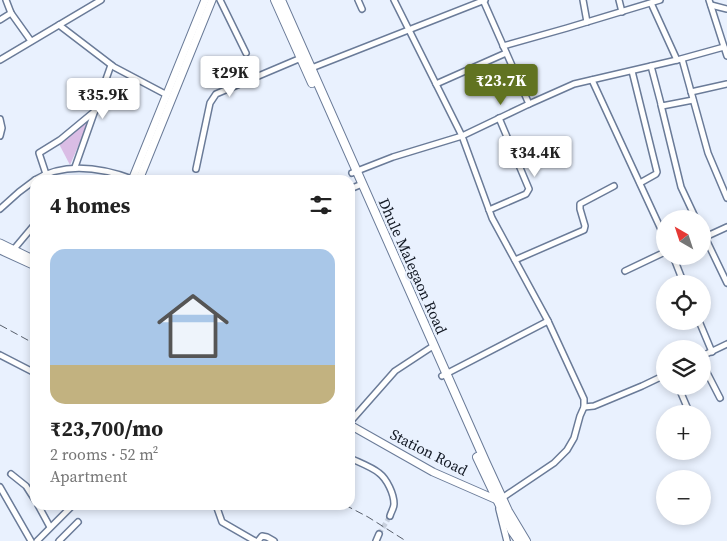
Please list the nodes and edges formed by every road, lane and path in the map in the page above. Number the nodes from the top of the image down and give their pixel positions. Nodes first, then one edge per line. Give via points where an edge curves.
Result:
1 (6, 0) edge
2 (87, 0) edge
3 (100, 0) edge
4 (205, 0) edge
5 (212, 0) edge
6 (220, 0) edge
7 (275, 0) edge
8 (281, 0) edge
9 (358, 0) edge
10 (394, 0) edge
11 (484, 0) edge
12 (583, 0) edge
13 (620, 0) edge
14 (660, 0) edge
15 (651, 3) junction
16 (710, 3) edge
17 (90, 6) junction
18 (727, 9) edge
19 (362, 10) dead end
20 (622, 12) junction
21 (11, 13) junction
22 (0, 20) edge
23 (587, 22) junction
24 (59, 25) junction
25 (409, 30) junction
26 (31, 41) junction
27 (503, 46) junction
28 (724, 47) junction
29 (246, 53) dead end
30 (506, 53) junction
31 (727, 56) edge
32 (301, 58) junction
33 (680, 59) junction
34 (0, 60) edge
35 (111, 65) junction
36 (651, 66) junction
37 (308, 69) junction
38 (632, 71) junction
39 (592, 80) junction
40 (436, 84) junction
41 (727, 84) edge
42 (691, 92) junction
43 (167, 95) junction
44 (693, 100) junction
45 (529, 104) junction
46 (661, 106) junction
47 (96, 110) junction
48 (499, 118) junction
49 (0, 120) edge
50 (0, 136) edge
51 (462, 136) junction
52 (75, 167) junction
53 (196, 169) dead end
54 (354, 172) junction
55 (46, 174) joint
56 (118, 175) edge
57 (137, 175) edge
58 (137, 175) edge
59 (354, 175) edge
60 (640, 183) junction
61 (30, 184) edge
62 (356, 186) edge
63 (614, 186) dead end
64 (727, 198) edge
65 (0, 209) edge
66 (489, 210) junction
67 (692, 210) edge
68 (656, 218) edge
69 (727, 227) edge
70 (30, 230) edge
71 (711, 235) edge
72 (0, 243) edge
73 (0, 250) edge
74 (14, 250) junction
75 (711, 252) edge
76 (656, 256) edge
77 (30, 258) edge
78 (515, 260) junction
79 (30, 264) edge
80 (625, 271) dead end
81 (727, 283) edge
82 (548, 321) junction
83 (703, 330) edge
84 (727, 344) edge
85 (432, 347) junction
86 (712, 352) joint
87 (0, 355) edge
88 (30, 370) edge
89 (444, 375) junction
90 (656, 379) edge
91 (711, 380) edge
92 (720, 398) dead end
93 (584, 407) junction
94 (355, 418) edge
95 (355, 427) edge
96 (355, 460) edge
97 (11, 474) dead end
98 (0, 487) edge
99 (30, 492) edge
100 (499, 499) junction
101 (41, 510) edge
102 (67, 510) edge
103 (218, 510) edge
104 (390, 516) tunnel mouth
105 (78, 522) dead end
106 (50, 528) junction
107 (380, 534) tunnel mouth
108 (31, 541) edge
109 (37, 541) edge
110 (59, 541) edge
111 (256, 541) edge
112 (274, 541) edge
113 (376, 541) edge
114 (507, 541) edge
115 (519, 541) edge
116 (526, 541) edge

1 - 21 street
2 - 17 street
3 - 17 street
4 - 43 main road
5 - 58 main road
6 - 29 street
7 - 32 main road
8 - 37 main road, Dhule Malegaon Road
9 - 19 street
10 - 25 street
11 - 25 street
11 - 27 street
12 - 23 street
13 - 20 street
14 - 15 street
15 - 20 street
15 - 33 street
16 - 18 street
16 - 28 street
17 - 24 street
20 - 23 street
21 - 22 street
21 - 26 street
23 - 27 street
24 - 26 street
24 - 35 street
25 - 37 street
25 - 40 street
26 - 34 street
27 - 30 street
28 - 31 street
28 - 33 street
30 - 40 street
30 - 45 street
32 - 37 main road
32 - 53 street via 216,94 210,103
33 - 36 street
33 - 42 street
35 - 43 street
35 - 47 street
36 - 38 street
36 - 46 street
37 - 54 main road, Dhule Malegaon Road
38 - 39 street
38 - 60 street via 656,170 656,174
39 - 45 street via 574,84
39 - 60 street
40 - 51 street
41 - 42 street
42 - 44 street
43 - 57 main road
44 - 46 street
44 - 64 street via 708,153
45 - 48 street
46 - 67 street via 681,187
47 - 52 street
47 - 55 street via 39,153
48 - 51 street
48 - 66 street via 529,189 526,194
49 - 50 street
51 - 54 street
51 - 66 street
52 - 55 street
52 - 56 street
54 - 59 main road, Dhule Malegaon Road
60 - 68 street
61 - 65 street
62 - 85 main road, Dhule Malegaon Road
63 - 78 street via 580,204 584,230
66 - 78 street
69 - 71 street
70 - 74 street
72 - 74 main road
73 - 79 main road
74 - 77 main road
75 - 81 street
76 - 80 street
78 - 82 street
82 - 89 street
82 - 93 street via 584,399
83 - 86 street
84 - 86 street
85 - 89 main road, Dhule Malegaon Road
85 - 94 street via 395,371
87 - 88 street
89 - 100 main road, Dhule Malegaon Road
90 - 93 street via 594,406
91 - 92 street
93 - 100 street via 567,450 554,463
95 - 100 main road, Station Road via 433,472
96 - 104 street via 378,472 389,486 394,506
97 - 99 street
98 - 108 street
100 - 114 street
100 - 115 main road, Dhule Malegaon Road
100 - 116 main road, Dhule Malegaon Road
101 - 106 street
102 - 106 street
103 - 111 street via 222,522
105 - 110 street
106 - 109 street
107 - 113 street
111 - 112 street via 262,536

